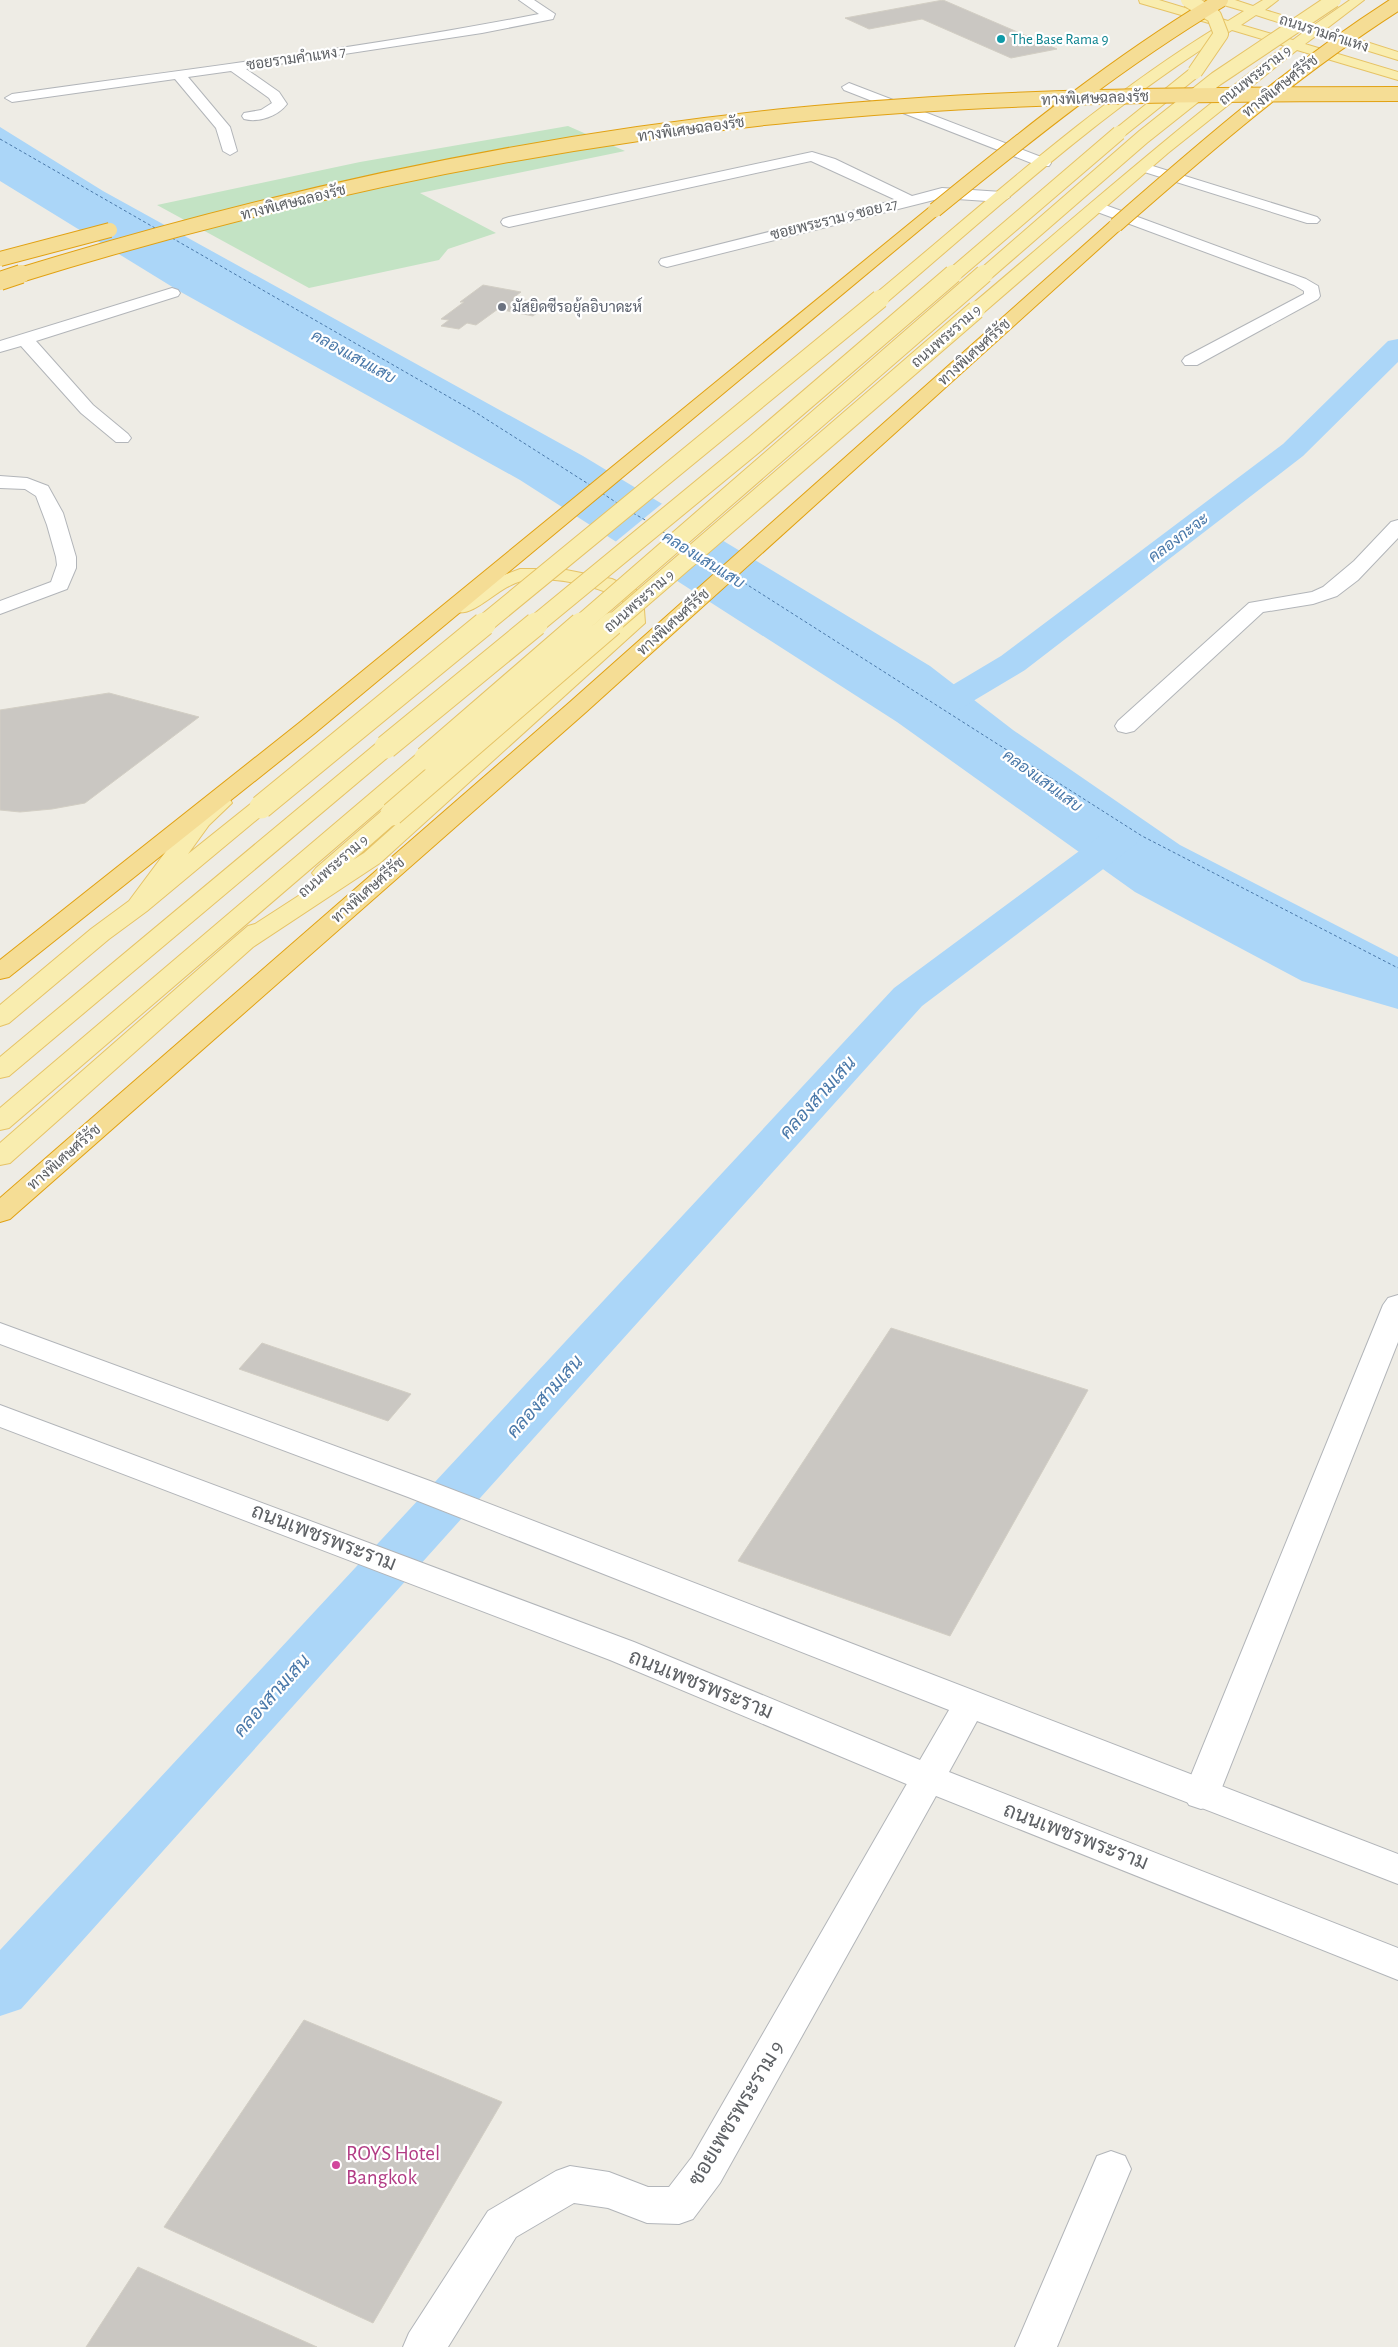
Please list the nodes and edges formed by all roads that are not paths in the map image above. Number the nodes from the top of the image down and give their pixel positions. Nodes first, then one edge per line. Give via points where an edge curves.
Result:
1 (525, 0) edge
2 (1140, 0) edge
3 (1145, 0) edge
4 (1188, 0) edge
5 (1222, 0) edge
6 (1272, 0) edge
7 (1334, 0) edge
8 (1358, 0) edge
9 (1367, 0) edge
10 (1398, 3) edge
11 (1294, 6) dead end
12 (1254, 10) junction
13 (1231, 25) junction
14 (1314, 30) junction
15 (1238, 42) dead end
16 (1294, 45) junction
17 (1224, 52) dead end
18 (1398, 56) edge
19 (1171, 63) junction
20 (1266, 66) junction
21 (234, 67) junction
22 (1370, 68) junction
23 (1195, 72) junction
24 (179, 75) junction
25 (1398, 76) edge
26 (1398, 84) edge
27 (849, 88) dead end
28 (1398, 94) edge
29 (12, 98) dead end
30 (249, 116) dead end
31 (230, 151) dead end
32 (1044, 163) junction
33 (376, 167) dead end
34 (1143, 167) junction
35 (1002, 197) junction
36 (908, 200) junction
37 (1097, 207) junction
38 (1312, 220) dead end
39 (509, 222) dead end
40 (120, 228) dead end
41 (0, 259) edge
42 (667, 262) dead end
43 (0, 281) edge
44 (172, 293) dead end
45 (25, 340) junction
46 (0, 347) edge
47 (1191, 361) dead end
48 (122, 438) dead end
49 (0, 482) edge
50 (1398, 526) edge
51 (0, 608) edge
52 (1126, 726) dead end
53 (138, 906) junction
54 (243, 943) junction
55 (0, 972) edge
56 (0, 1018) edge
57 (0, 1070) edge
58 (0, 1122) edge
59 (0, 1157) edge
60 (3, 1211) edge
61 (1398, 1305) edge
62 (0, 1333) edge
63 (0, 1414) edge
64 (969, 1705) junction
65 (928, 1778) junction
66 (1201, 1795) junction
67 (1398, 1869) edge
68 (1398, 1964) edge
69 (1111, 2169) dead end
70 (424, 2347) edge
71 (1036, 2347) edge

1 - 21 street, ซอยรามคำแหง 7 via 548,16
2 - 19 main road via 1169,14 1181,30 1180,47
3 - 13 main road, ถนนรามคำแหง
4 - 23 main road, bridge via 1210,11 1220,22 1221,34
5 - 12 main road, ถนนรามคำแหง
5 - 55 highway, bridge via 1189,18 1116,68 1027,135 308,728
6 - 12 main road
7 - 58 main road, ถนนพระราม 9, bridge via 1216,79 1143,137
8 - 14 main road, ถนนพระราม 9
9 - 18 main road via 1364,5 1367,22
10 - 60 highway, ทางพิเศษศรีรัช, bridge via 1330,47 1195,156 578,707
11 - 15 main road, ถนนพระราม 9
12 - 13 main road
12 - 14 main road, ถนนรามคำแหง
13 - 16 main road, ถนนรามคำแหง
13 - 19 main road
14 - 16 main road, ถนนพระราม 9
14 - 18 main road, ถนนรามคำแหง
16 - 20 main road, ถนนพระราม 9
16 - 22 main road, ถนนรามคำแหง
17 - 23 main road
19 - 32 main road
20 - 22 main road via 1322,63
20 - 34 main road, ถนนพระราม 9
21 - 24 street, ซอยรามคำแหง 7
21 - 30 street via 274,95 280,104 265,114
22 - 25 main road, ถนนรามคำแหง
23 - 57 main road, bridge via 755,444
24 - 29 street, ซอยรามคำแหง 7
24 - 31 street via 223,127
26 - 33 highway, ทางพิเศษฉลองรัช, bridge via 1201,83 989,89 785,103 586,129
27 - 32 street
28 - 43 highway, ทางพิเศษฉลองรัช, bridge via 1192,94 973,102 789,116 626,138 380,180 209,222
32 - 35 main road
34 - 37 main road, ถนนพระราม 9
34 - 38 street
35 - 36 street, ซอยพระราม 9 ซอย 27 via 942,193
35 - 53 main road, bridge
36 - 39 street via 812,156
36 - 42 street, ซอยพระราม 9 ซอย 27
37 - 47 street via 1312,289 1312,296
37 - 54 main road, ถนนพระราม 9, bridge
40 - 41 highway, bridge
44 - 45 street
45 - 46 street
45 - 48 street via 87,409
49 - 51 street via 29,485 45,494 67,564 60,585 42,595
50 - 52 street via 1343,582 1322,596 1256,607
53 - 54 main road via 201,820 322,718 492,586 520,575 561,576 605,583 633,596 635,623 372,858
53 - 56 main road
54 - 59 main road, ถนนพระราม 9
61 - 66 street
62 - 64 street via 233,1418
63 - 65 street, ถนนเพชรพระราม via 622,1651
64 - 65 street
64 - 66 street
65 - 68 street, ถนนเพชรพระราม
65 - 70 street, ซอยเพชรพระราม 9 via 706,2170 679,2206 647,2205 609,2190 570,2184 502,2224
66 - 67 street
69 - 71 street

